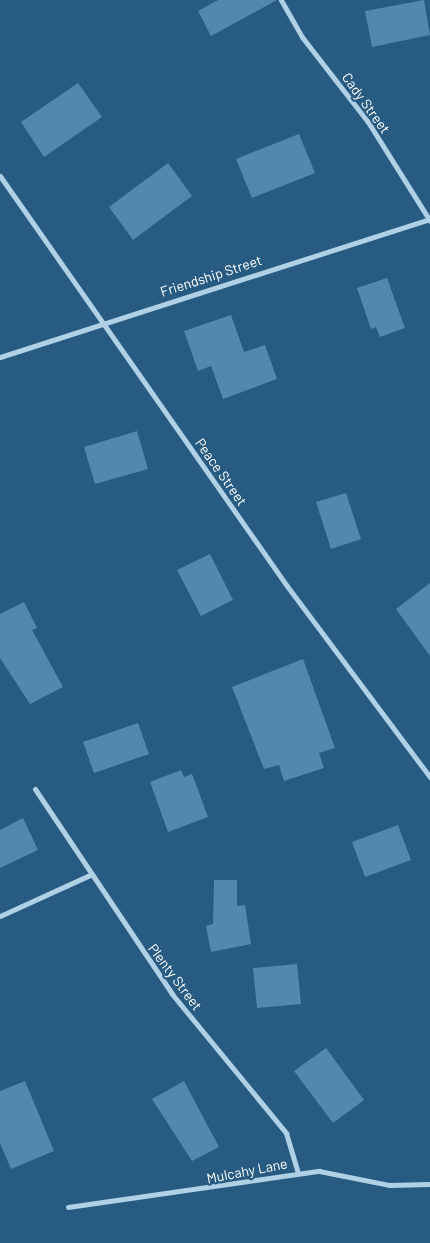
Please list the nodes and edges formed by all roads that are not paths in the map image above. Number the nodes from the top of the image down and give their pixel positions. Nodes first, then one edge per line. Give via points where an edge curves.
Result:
1 (281, 0) edge
2 (0, 176) edge
3 (429, 220) edge
4 (103, 324) junction
5 (0, 357) edge
6 (428, 769) edge
7 (430, 777) edge
8 (35, 789) dead end
9 (92, 874) junction
10 (0, 916) edge
11 (298, 1173) junction
12 (430, 1184) edge
13 (68, 1207) dead end

1 - 3 street, Cady Street via 302,37 368,122
2 - 4 street, Peace Street
3 - 4 street, Friendship Street
4 - 5 street, Friendship Street
4 - 6 street, Peace Street via 287,586
6 - 7 street, Peace Street
8 - 9 street, Plenty Street
9 - 10 street
9 - 11 street, Plenty Street via 172,994 286,1133
11 - 12 street, Mulcahy Lane via 319,1171 389,1184
11 - 13 street, Mulcahy Lane via 212,1190

